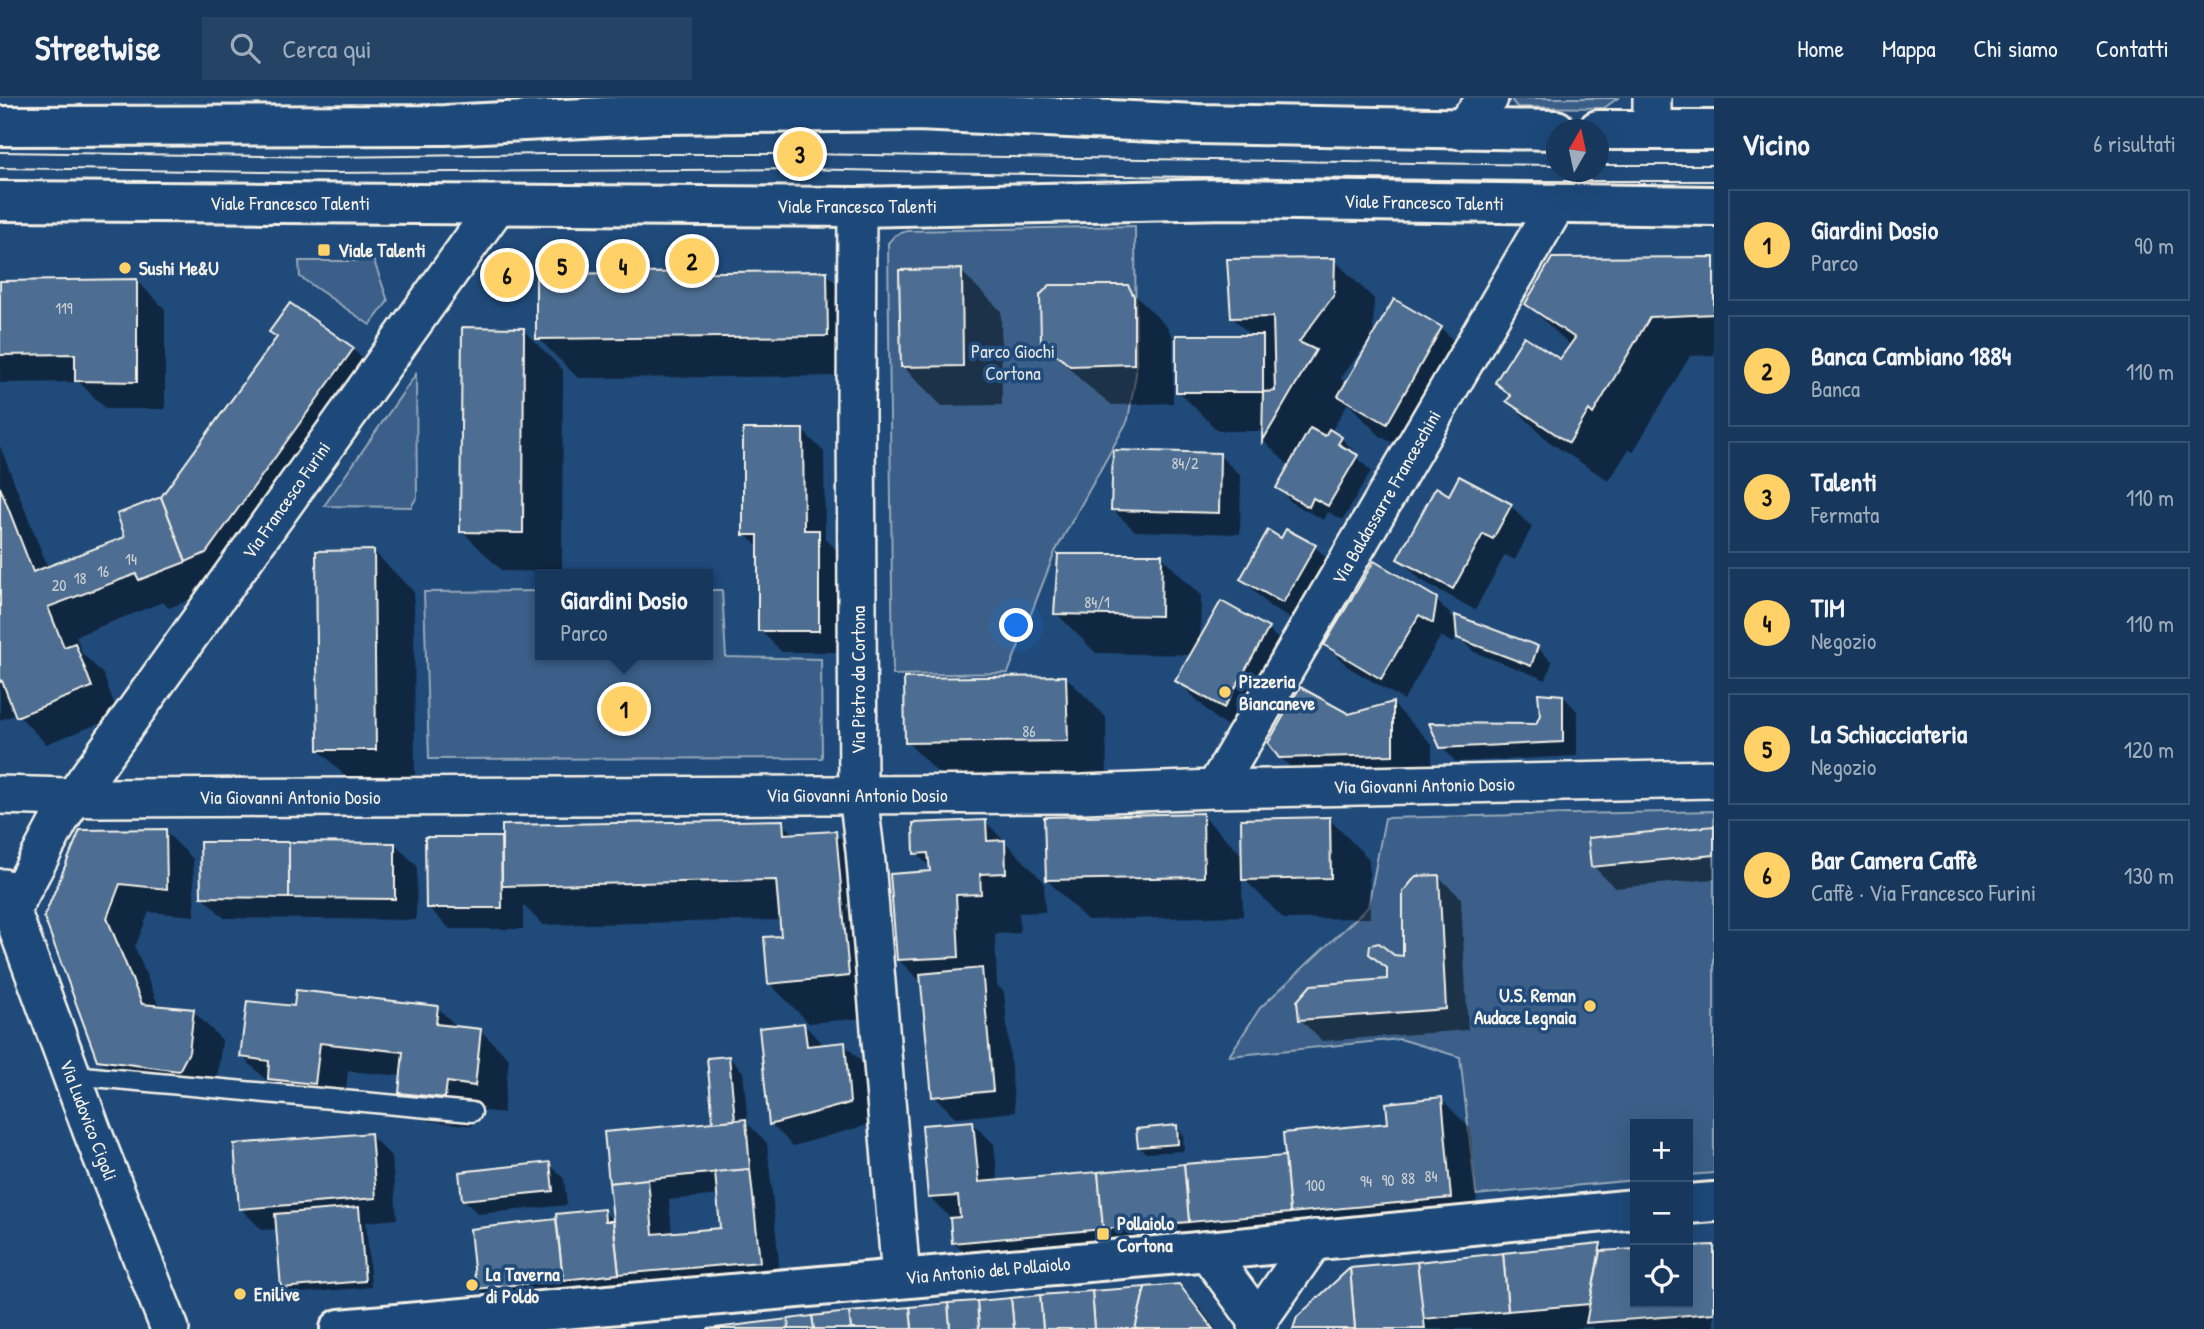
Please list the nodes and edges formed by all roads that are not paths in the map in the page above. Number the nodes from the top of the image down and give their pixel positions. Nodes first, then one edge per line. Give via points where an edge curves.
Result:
1 (712, 98) edge
2 (1489, 98) edge
3 (908, 104) edge
4 (1034, 107) edge
5 (764, 111) junction
6 (1652, 114) edge
7 (0, 126) edge
8 (1609, 127) edge
9 (1460, 130) junction
10 (1546, 130) edge
11 (1714, 130) edge
12 (0, 201) edge
13 (498, 204) junction
14 (1556, 205) junction
15 (1714, 206) edge
16 (858, 207) junction
17 (1714, 779) edge
18 (1216, 789) junction
19 (0, 795) edge
20 (858, 795) junction
21 (74, 797) junction
22 (4, 901) edge
23 (72, 1075) junction
24 (472, 1112) dead end
25 (1714, 1202) edge
26 (1693, 1204) edge
27 (1630, 1209) edge
28 (1315, 1239) junction
29 (1206, 1250) junction
30 (901, 1278) junction
31 (1258, 1325) edge
32 (170, 1329) edge
33 (340, 1329) edge

1 - 5 main road
2 - 9 street
3 - 4 main road
3 - 5 main road
4 - 9 main road via 1197,124
5 - 7 main road via 445,125
6 - 8 main road
6 - 11 main road
9 - 10 main road
12 - 13 main road, Viale Francesco Talenti
13 - 16 main road, Viale Francesco Talenti
13 - 21 street, Via Francesco Furini
14 - 15 main road, Viale Francesco Talenti
14 - 16 main road, Viale Francesco Talenti via 1227,199
14 - 18 street, Via Baldassarre Franceschini
16 - 20 street, Via Pietro da Cortona
17 - 18 street, Via Giovanni Antonio Dosio
18 - 20 street, Via Giovanni Antonio Dosio
19 - 21 street, Via Giovanni Antonio Dosio
20 - 21 street, Via Giovanni Antonio Dosio
20 - 30 street, Via Pietro da Cortona
21 - 22 street, Via Ludovico Cigoli
22 - 23 street, Via Ludovico Cigoli
23 - 24 lane
23 - 32 street, Via Ludovico Cigoli
25 - 26 main road
27 - 28 main road, Via Antonio del Pollaiolo
28 - 29 main road, Via Antonio del Pollaiolo
28 - 31 street
29 - 30 main road, Via Antonio del Pollaiolo
29 - 31 street
30 - 33 main road, Via Antonio del Pollaiolo

